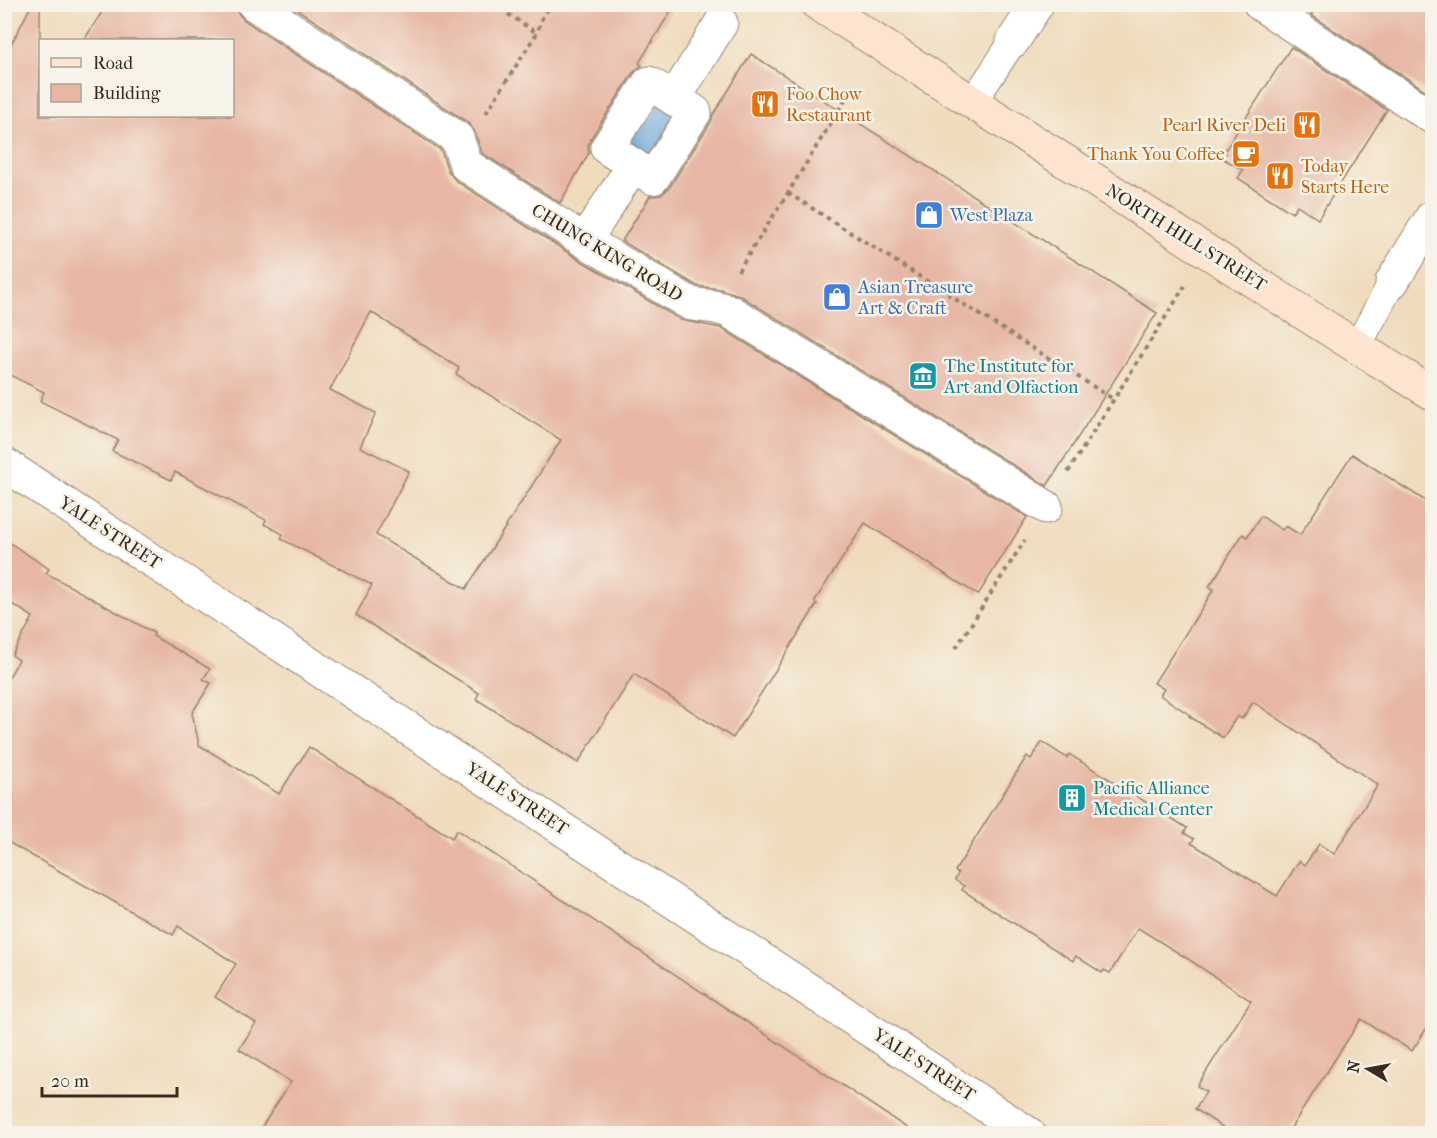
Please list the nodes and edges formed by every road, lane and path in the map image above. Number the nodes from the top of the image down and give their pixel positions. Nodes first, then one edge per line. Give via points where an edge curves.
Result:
1 (254, 4) edge
2 (493, 4) edge
3 (551, 4) edge
4 (818, 4) edge
5 (1036, 4) edge
6 (1260, 4) edge
7 (721, 23) dead end
8 (537, 33) junction
9 (1013, 41) joint
10 (674, 99) junction
11 (845, 100) dead end
12 (973, 102) junction
13 (1432, 117) edge
14 (461, 152) junction
15 (633, 165) junction
16 (788, 193) junction
17 (1432, 218) edge
18 (585, 241) junction
19 (1207, 252) junction
20 (1392, 282) joint
21 (715, 307) junction
22 (1357, 346) junction
23 (1432, 393) edge
24 (1113, 399) junction
25 (4, 464) edge
26 (1046, 507) junction
27 (956, 648) dead end
28 (1029, 1134) edge

1 - 14 street, CHUNG KING ROAD via 457,138
2 - 8 path
3 - 8 path
4 - 12 main road, NORTH HILL STREET
5 - 9 street
6 - 13 street
7 - 10 street
8 - 14 path
9 - 12 lane
10 - 15 street via 694,112 677,140 653,178
10 - 15 street via 649,83 607,148
11 - 16 path
12 - 19 main road, NORTH HILL STREET
14 - 18 street, CHUNG KING ROAD via 466,165
15 - 18 street
16 - 21 path
16 - 24 path
17 - 20 street
18 - 21 street, CHUNG KING ROAD via 691,304
19 - 22 main road, NORTH HILL STREET
19 - 24 path
20 - 22 lane
21 - 26 street, CHUNG KING ROAD via 729,311
22 - 23 main road, NORTH HILL STREET
24 - 26 path
25 - 28 street, YALE STREET
26 - 27 path

